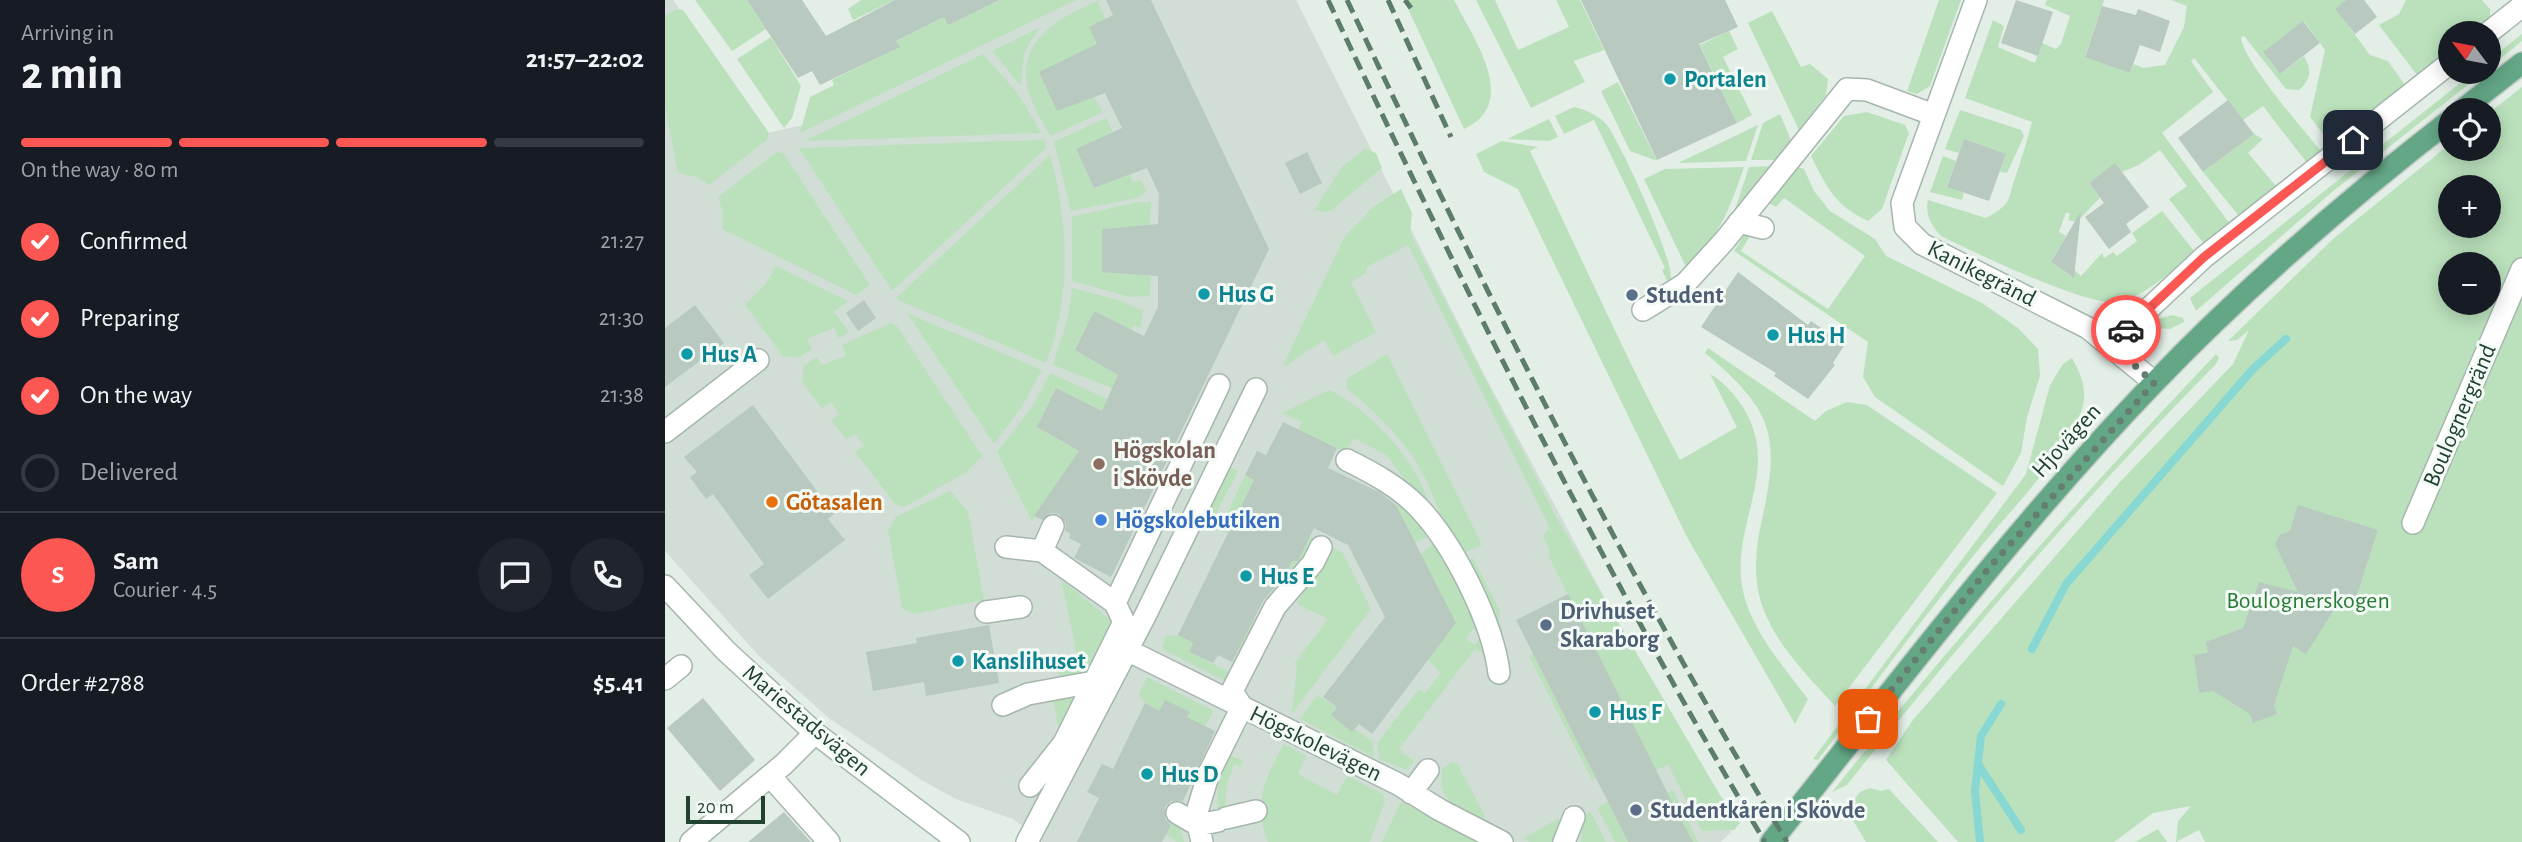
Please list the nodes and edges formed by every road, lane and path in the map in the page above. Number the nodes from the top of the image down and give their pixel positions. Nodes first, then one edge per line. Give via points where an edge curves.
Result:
1 (1976, 0) edge
2 (2522, 6) edge
3 (2501, 23) edge
4 (2522, 63) edge
5 (2438, 73) edge
6 (2477, 98) edge
7 (1934, 115) junction
8 (2438, 130) edge
9 (1739, 222) junction
10 (1763, 228) dead end
11 (2522, 269) edge
12 (1643, 310) dead end
13 (2111, 344) junction
14 (758, 360) dead end
15 (2154, 383) junction
16 (1219, 385) dead end
17 (1256, 389) dead end
18 (665, 432) edge
19 (1347, 460) dead end
20 (2413, 523) dead end
21 (1053, 526) dead end
22 (1006, 547) dead end
23 (1321, 547) dead end
24 (1042, 551) junction
25 (665, 586) edge
26 (1115, 603) junction
27 (1021, 607) dead end
28 (986, 612) dead end
29 (1127, 650) junction
30 (1499, 673) dead end
31 (1097, 681) junction
32 (1003, 705) dead end
33 (1242, 707) junction
34 (815, 733) junction
35 (1428, 770) dead end
36 (770, 776) junction
37 (1030, 786) dead end
38 (1411, 793) junction
39 (1256, 811) dead end
40 (1177, 813) dead end
41 (1574, 817) dead end
42 (1211, 827) edge
43 (1502, 835) edge
44 (691, 842) edge
45 (829, 842) edge
46 (959, 842) edge
47 (1027, 842) edge
48 (1564, 842) edge
49 (1772, 842) edge

1 - 7 street, Kanikegränd
2 - 3 street
4 - 6 main road
5 - 13 street via 2204,257
7 - 9 street via 1867,90 1847,89
7 - 13 street, Kanikegränd via 1902,203 1905,227 1922,244 2035,299
8 - 15 main road, Hjovägen via 2263,277
9 - 10 street
9 - 12 street via 1685,285
11 - 20 street, Boulognergränd
13 - 15 street, Kanikegränd
14 - 18 street
15 - 49 main road, Hjovägen via 1946,619
16 - 26 street
17 - 29 street
19 - 30 street via 1395,487 1420,509 1441,538 1491,633
21 - 24 street
22 - 24 street
23 - 33 street via 1275,607 1232,691
24 - 26 street
25 - 34 street, Mariestadsvägen via 726,651
26 - 31 street via 1124,622
27 - 28 street
29 - 33 street, Högskolevägen
29 - 47 street
31 - 32 street via 1028,694
31 - 37 street via 1064,743
33 - 38 street, Högskolevägen
33 - 42 street via 1209,773 1196,815
34 - 36 street
34 - 46 street, Mariestadsvägen
35 - 38 street
36 - 44 street
36 - 45 street
38 - 43 street, Högskolevägen
39 - 42 street
40 - 42 street
41 - 48 street

